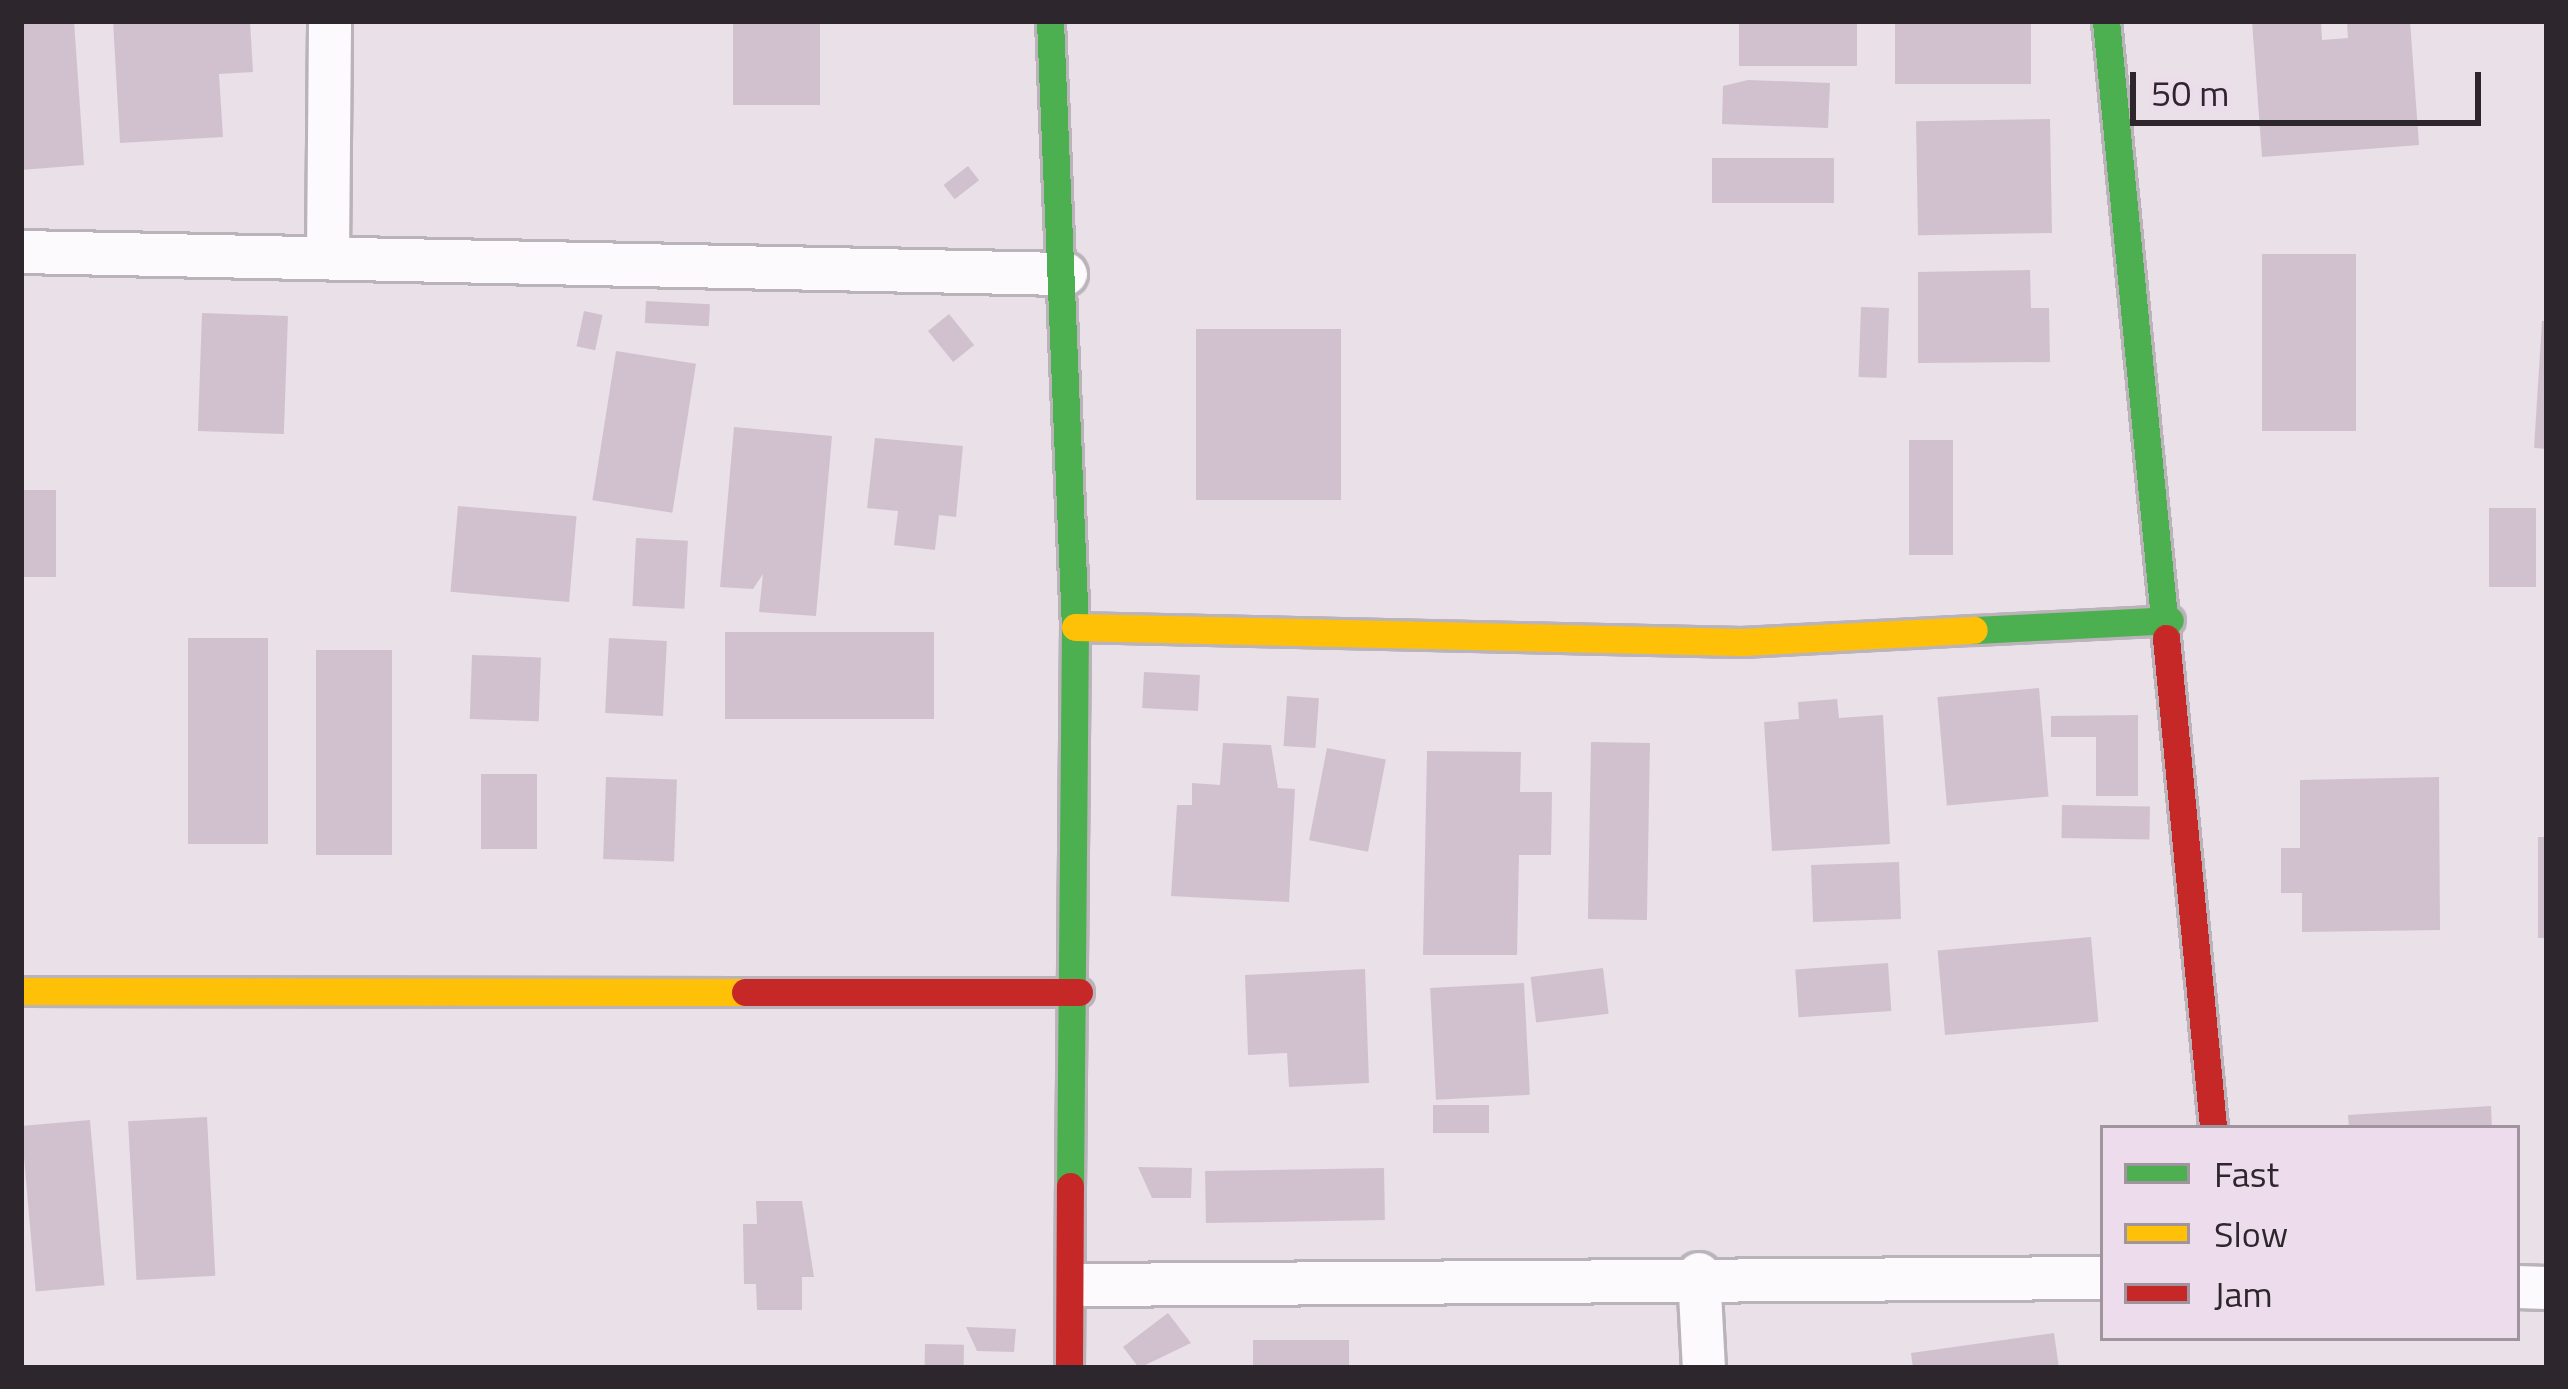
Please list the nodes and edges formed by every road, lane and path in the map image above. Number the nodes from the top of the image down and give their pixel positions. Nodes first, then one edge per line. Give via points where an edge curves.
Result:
1 (330, 21) edge
2 (1050, 21) edge
3 (2106, 21) edge
4 (21, 253) edge
5 (328, 256) junction
6 (1066, 274) junction
7 (2170, 620) junction
8 (1075, 627) junction
9 (21, 991) edge
10 (1079, 992) junction
11 (2213, 1125) edge
12 (1699, 1274) junction
13 (2100, 1278) edge
14 (1078, 1285) junction
15 (1069, 1368) edge
16 (1704, 1368) edge

1 - 5 street
2 - 6 street
3 - 7 street
4 - 5 street
5 - 6 street
6 - 8 street
7 - 8 street via 1742,642
7 - 11 street
8 - 10 street
9 - 10 street
10 - 14 street
12 - 13 street
12 - 14 street
12 - 16 street
14 - 15 street

